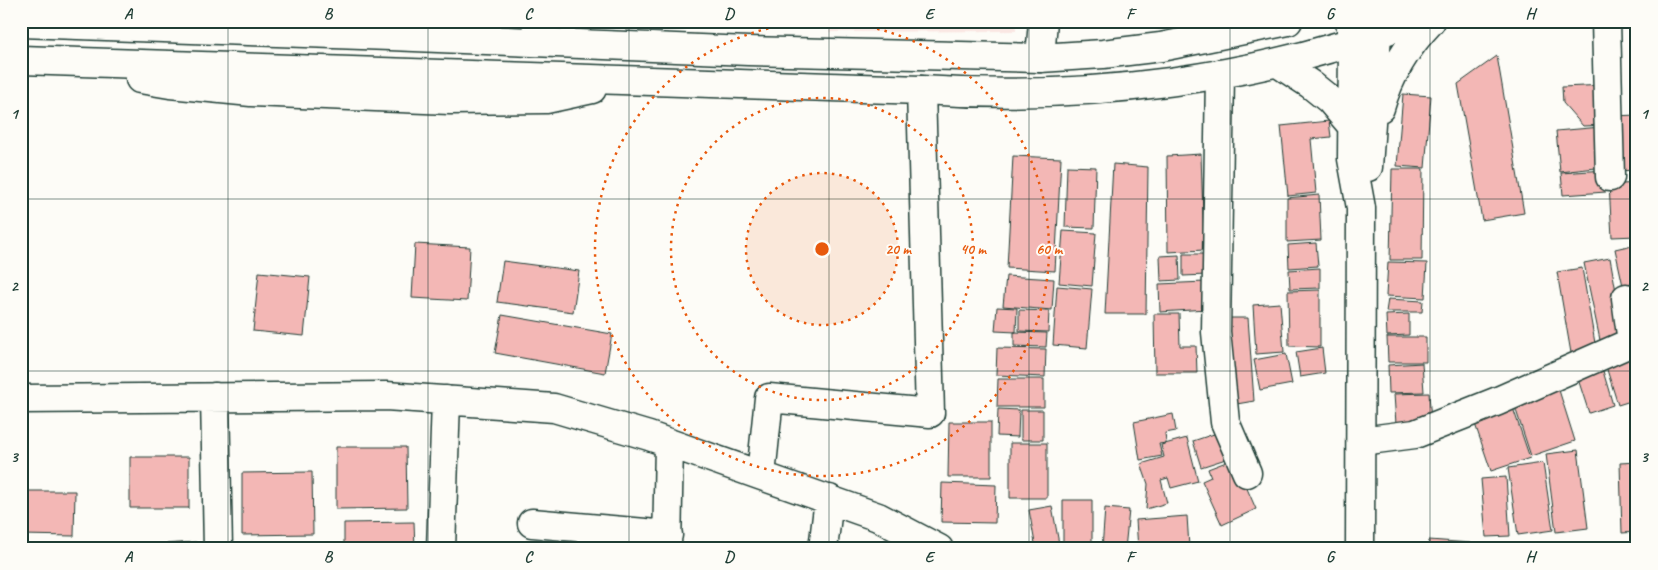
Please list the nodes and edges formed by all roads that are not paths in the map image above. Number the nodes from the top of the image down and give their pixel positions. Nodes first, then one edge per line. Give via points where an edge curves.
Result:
1 (1043, 21) edge
2 (1288, 21) edge
3 (1413, 21) edge
4 (1431, 21) edge
5 (1606, 21) edge
6 (21, 23) edge
7 (1364, 30) edge
8 (536, 32) edge
9 (1040, 58) junction
10 (21, 60) edge
11 (1278, 63) junction
12 (1220, 74) junction
13 (921, 90) junction
14 (1352, 126) junction
15 (1370, 157) junction
16 (1610, 177) dead end
17 (1361, 208) junction
18 (1626, 298) dead end
19 (214, 397) junction
20 (21, 400) edge
21 (446, 400) junction
22 (1361, 441) junction
23 (669, 443) junction
24 (1247, 473) dead end
25 (761, 475) junction
26 (829, 499) junction
27 (532, 523) dead end
28 (668, 542) edge
29 (218, 549) edge
30 (441, 549) edge
31 (823, 549) edge
32 (939, 549) edge
33 (1360, 549) edge

1 - 9 main road
2 - 9 main road via 1162,47
3 - 7 main road
4 - 15 main road via 1393,76 1374,130
5 - 16 main road
6 - 8 main road
7 - 11 main road
7 - 14 main road
7 - 15 main road
8 - 9 main road via 748,51
10 - 13 main road via 90,62 128,77 170,84 251,92 380,98 546,99 633,80
11 - 12 main road
11 - 14 main road via 1330,100
12 - 13 main road via 1095,89 973,94
12 - 24 main road via 1216,332 1225,422
13 - 25 main road via 930,413 769,398
14 - 17 main road via 1352,159
15 - 17 main road
17 - 22 main road
18 - 22 main road via 1632,342 1416,434
19 - 20 main road
19 - 21 main road via 386,396
19 - 29 main road
21 - 23 main road via 554,408
21 - 30 main road
22 - 33 main road
23 - 25 main road
23 - 28 main road
25 - 26 main road
26 - 31 main road
26 - 32 main road via 878,517
27 - 28 main road

